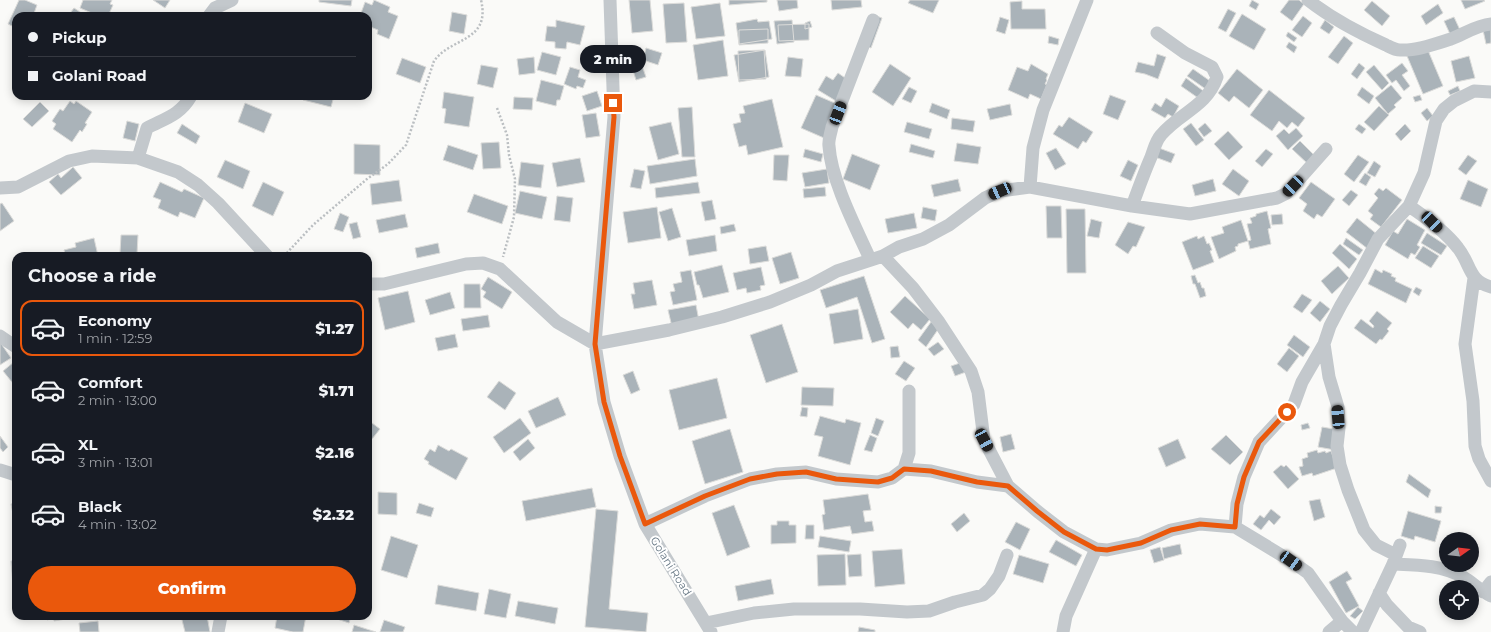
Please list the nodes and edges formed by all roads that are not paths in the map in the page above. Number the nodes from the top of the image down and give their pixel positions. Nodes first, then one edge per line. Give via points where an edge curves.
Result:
1 (232, 0) edge
2 (610, 0) edge
3 (1088, 0) edge
4 (1308, 0) edge
5 (212, 12) edge
6 (873, 20) dead end
7 (1491, 24) edge
8 (1157, 32) dead end
9 (1491, 92) edge
10 (189, 100) edge
11 (1326, 149) dead end
12 (138, 158) junction
13 (1030, 187) junction
14 (0, 188) edge
15 (1132, 206) junction
16 (1409, 206) junction
17 (263, 252) edge
18 (884, 256) junction
19 (870, 259) junction
20 (1474, 278) junction
21 (372, 284) edge
22 (1491, 286) edge
23 (0, 336) edge
24 (12, 344) edge
25 (595, 344) junction
26 (1324, 344) junction
27 (909, 391) dead end
28 (904, 469) junction
29 (0, 470) edge
30 (12, 474) edge
31 (1491, 481) edge
32 (1008, 486) junction
33 (645, 524) junction
34 (1235, 527) junction
35 (1096, 549) junction
36 (1007, 555) dead end
37 (1397, 555) junction
38 (1488, 590) edge
39 (1379, 593) junction
40 (220, 620) edge
41 (1342, 621) junction
42 (708, 628) edge
43 (218, 632) edge
44 (1063, 632) edge
45 (1330, 632) edge
46 (1353, 632) edge
47 (1361, 632) edge
48 (1420, 632) edge

1 - 5 street
2 - 25 street, Golani Road via 614,117
3 - 13 street via 1043,110 1033,148
4 - 7 street via 1336,19 1398,50 1408,50 1451,39 1482,25
6 - 19 street via 832,127 829,145 835,174
8 - 15 street via 1186,53 1212,67 1217,77 1213,88 1202,102 1160,136
9 - 16 street via 1474,91 1444,108 1436,121 1424,173
10 - 12 street via 174,115 147,128
11 - 15 street via 1287,193 1276,198 1190,214
12 - 14 street via 92,156 69,161 18,187
12 - 17 street via 178,172 198,185
13 - 15 street
13 - 18 street via 1000,191 985,198 923,239 899,247
16 - 20 street via 1432,222 1458,248
16 - 26 street via 1378,239 1330,326
18 - 19 street
18 - 32 street via 939,322 971,371 978,392 984,440
19 - 25 street via 837,271 770,302 728,315 669,330
20 - 22 street
20 - 31 street via 1465,344 1473,400 1475,446
21 - 25 street via 384,284 466,264 483,263 500,269 557,322
23 - 24 street
25 - 33 street, Golani Road via 604,402 620,456
26 - 34 street via 1302,382 1294,404 1259,442 1244,477 1237,504
26 - 37 street via 1329,377 1338,406 1340,465 1355,510 1364,530 1376,545
27 - 28 street via 909,453
28 - 32 street via 931,471 977,482
28 - 33 street via 892,478 878,482 836,479 806,472 750,479 705,496
29 - 30 street
32 - 35 street via 1064,532
33 - 42 street, Golani Road
34 - 35 street via 1200,524 1171,530 1141,543 1107,550
34 - 41 street via 1308,573
35 - 44 street via 1066,616
36 - 42 street via 999,576 983,595 929,612 794,609 754,613
37 - 38 street via 1426,566 1445,569
37 - 39 street
39 - 47 street
39 - 48 street via 1408,627
40 - 43 street
41 - 45 street
41 - 46 street

